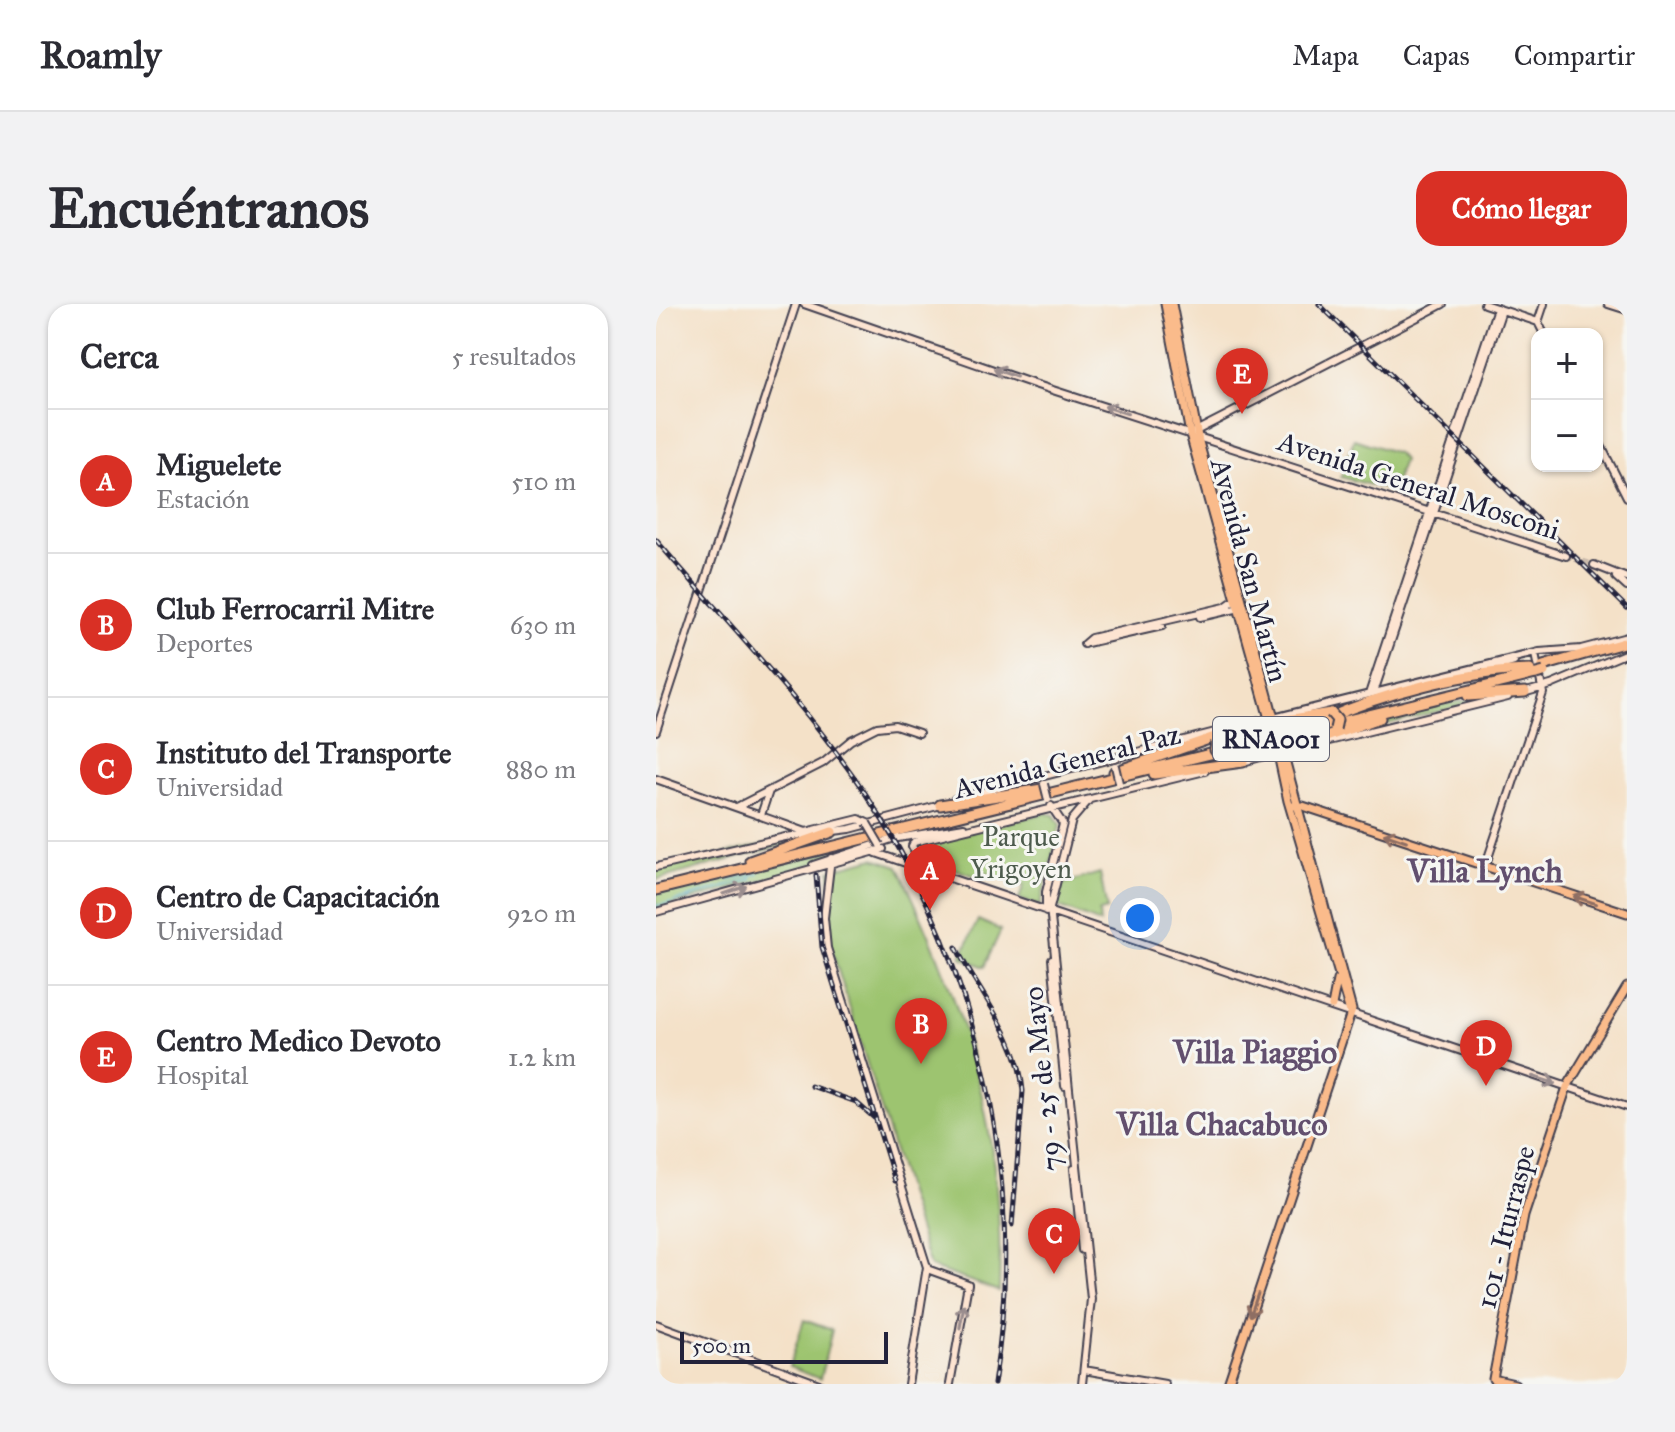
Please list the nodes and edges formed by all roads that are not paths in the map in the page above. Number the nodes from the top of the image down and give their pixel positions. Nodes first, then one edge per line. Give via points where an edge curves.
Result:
1 (796, 304) edge
2 (804, 304) edge
3 (1165, 304) edge
4 (1172, 304) edge
5 (1443, 304) edge
6 (1484, 304) edge
7 (1544, 304) edge
8 (1608, 304) edge
9 (1626, 307) edge
10 (1499, 309) junction
11 (1538, 322) junction
12 (1541, 328) edge
13 (1195, 433) junction
14 (1603, 450) edge
15 (1627, 497) edge
16 (1432, 512) junction
17 (1566, 556) tunnel mouth
18 (1594, 565) tunnel mouth
19 (1626, 583) edge
20 (1237, 605) junction
21 (1625, 645) edge
22 (1531, 655) junction
23 (1538, 670) junction
24 (1447, 682) junction
25 (1547, 686) junction
26 (1412, 691) junction
27 (1525, 692) junction
28 (1372, 693) junction
29 (1425, 702) junction
30 (1329, 712) junction
31 (1346, 721) junction
32 (1270, 722) junction
33 (656, 731) edge
34 (1333, 731) junction
35 (919, 733) dead end
36 (1216, 742) junction
37 (1282, 751) junction
38 (1113, 757) junction
39 (1243, 762) junction
40 (1118, 774) junction
41 (1042, 775) junction
42 (656, 779) edge
43 (1043, 786) junction
44 (769, 791) junction
45 (1117, 793) junction
46 (1092, 798) junction
47 (940, 805) junction
48 (1294, 806) junction
49 (737, 807) junction
50 (1052, 808) junction
51 (978, 811) junction
52 (761, 815) junction
53 (983, 825) junction
54 (827, 830) junction
55 (806, 832) junction
56 (785, 837) junction
57 (892, 839) junction
58 (880, 849) junction
59 (750, 861) junction
60 (827, 863) junction
61 (656, 867) edge
62 (1485, 867) junction
63 (925, 871) junction
64 (795, 872) junction
65 (656, 884) edge
66 (656, 890) edge
67 (656, 912) edge
68 (1050, 912) junction
69 (1627, 913) edge
70 (1338, 978) junction
71 (1627, 987) edge
72 (1330, 1004) junction
73 (1351, 1015) junction
74 (1594, 1086) dead end
75 (1567, 1087) junction
76 (1589, 1095) junction
77 (1627, 1107) edge
78 (927, 1269) junction
79 (656, 1326) edge
80 (1082, 1370) junction
81 (1491, 1381) edge
82 (812, 1384) edge
83 (819, 1384) edge
84 (908, 1384) edge
85 (950, 1384) edge
86 (1080, 1384) edge
87 (1165, 1384) edge
88 (1228, 1384) edge
89 (1516, 1384) edge
90 (1522, 1384) edge

1 - 33 street
13 -> 2 street, Avenida General Mosconi
3 - 13 main road, Avenida San Martín
4 - 13 main road, Avenida San Martín
5 - 13 street
6 - 10 street
7 - 11 street
8 - 9 street
10 - 11 street
10 - 16 street
11 - 12 street
13 - 16 street, Avenida General Mosconi
13 - 20 main road, Avenida San Martín
14 - 15 street
16 - 17 street, Avenida General Mosconi
16 - 28 street
18 - 19 street
20 - 20 street via 1098,642 1142,623
20 - 32 main road, Avenida San Martín
21 - 22 street, Avenida General Paz
21 - 23 highway, Avenida General Paz / RNA001
21 - 25 street
22 - 24 street
22 - 25 street
22 - 28 street, Avenida General Paz
23 - 24 highway
23 - 29 highway, Avenida General Paz / RNA001
23 - 30 highway, Avenida General Paz / RNA001
24 - 26 highway
25 - 27 street
25 - 62 street
26 - 30 highway
26 - 30 street
27 - 29 highway
27 - 37 street
28 - 30 street, Avenida General Paz
29 - 31 highway, Avenida General Paz / RNA001
29 - 34 highway
30 - 32 highway
30 - 34 highway, bridge via 1337,720
30 - 36 highway, Avenida General Paz / RNA001
31 - 37 highway
31 - 40 highway, Avenida General Paz / RNA001
32 - 36 highway
32 - 36 highway
32 - 37 main road, Avenida San Martín, bridge
32 - 38 street, Avenida General Paz
34 - 37 highway
35 - 44 street via 892,725 877,727
36 - 37 highway, bridge via 1220,757
36 - 40 highway
36 - 40 highway, Avenida General Paz / RNA001
37 - 39 street
37 - 48 main road
37 - 48 main road
38 - 40 street
38 - 41 street, Avenida General Paz
39 - 40 highway
39 - 45 street
40 - 43 highway, Avenida General Paz / RNA001
40 - 45 street
40 - 51 highway, Avenida General Paz / RNA001
41 - 43 street
41 - 47 street, Avenida General Paz
42 - 49 street
43 - 47 highway
43 - 50 street, bridge
43 - 59 highway, Avenida General Paz / RNA001
44 - 49 street
44 - 52 street
45 - 46 street
46 - 50 street
46 - 68 street via 1070,824
47 - 54 street, Avenida General Paz
62 -> 48 main road
48 - 70 main road
48 - 73 main road
49 - 52 street
50 - 53 street
50 - 68 street via 1063,829 1047,885
51 - 57 highway
51 - 66 highway, Avenida General Paz / RNA001
52 - 55 street
53 - 57 street, Avenida General Paz
53 - 63 street via 914,842
54 - 55 street, Avenida General Paz
54 - 56 street, Avenida General Paz
54 - 58 street, Avenida General Paz, bridge via 859,819 867,823
54 - 59 highway
55 - 56 street, Avenida General Paz
56 - 61 street, Avenida General Paz
57 - 60 street, Avenida General Paz
58 - 60 street
58 - 63 street via 893,860
59 - 65 highway, Avenida General Paz / RNA001
60 - 64 street, Avenida General Paz
60 - 64 street
60 - 78 street via 827,948
69 -> 62 main road
63 - 68 street
67 -> 64 street
68 - 72 street
68 - 73 street
68 - 80 street, 79 - 25 de Mayo via 1088,1300
70 - 72 main road
70 - 73 main road
71 - 75 main road, 101 - Iturraspe
72 - 73 street
73 -> 75 street
73 -> 88 main road
74 - 76 street
75 - 76 street
75 - 81 main road, 101 - Iturraspe via 1524,1216
76 - 77 street
78 - 84 street
85 -> 78 street via 968,1284
79 - 82 street
79 - 83 street
80 - 86 street, 79 - 25 de Mayo
80 - 87 street
81 - 89 main road
89 - 90 street

